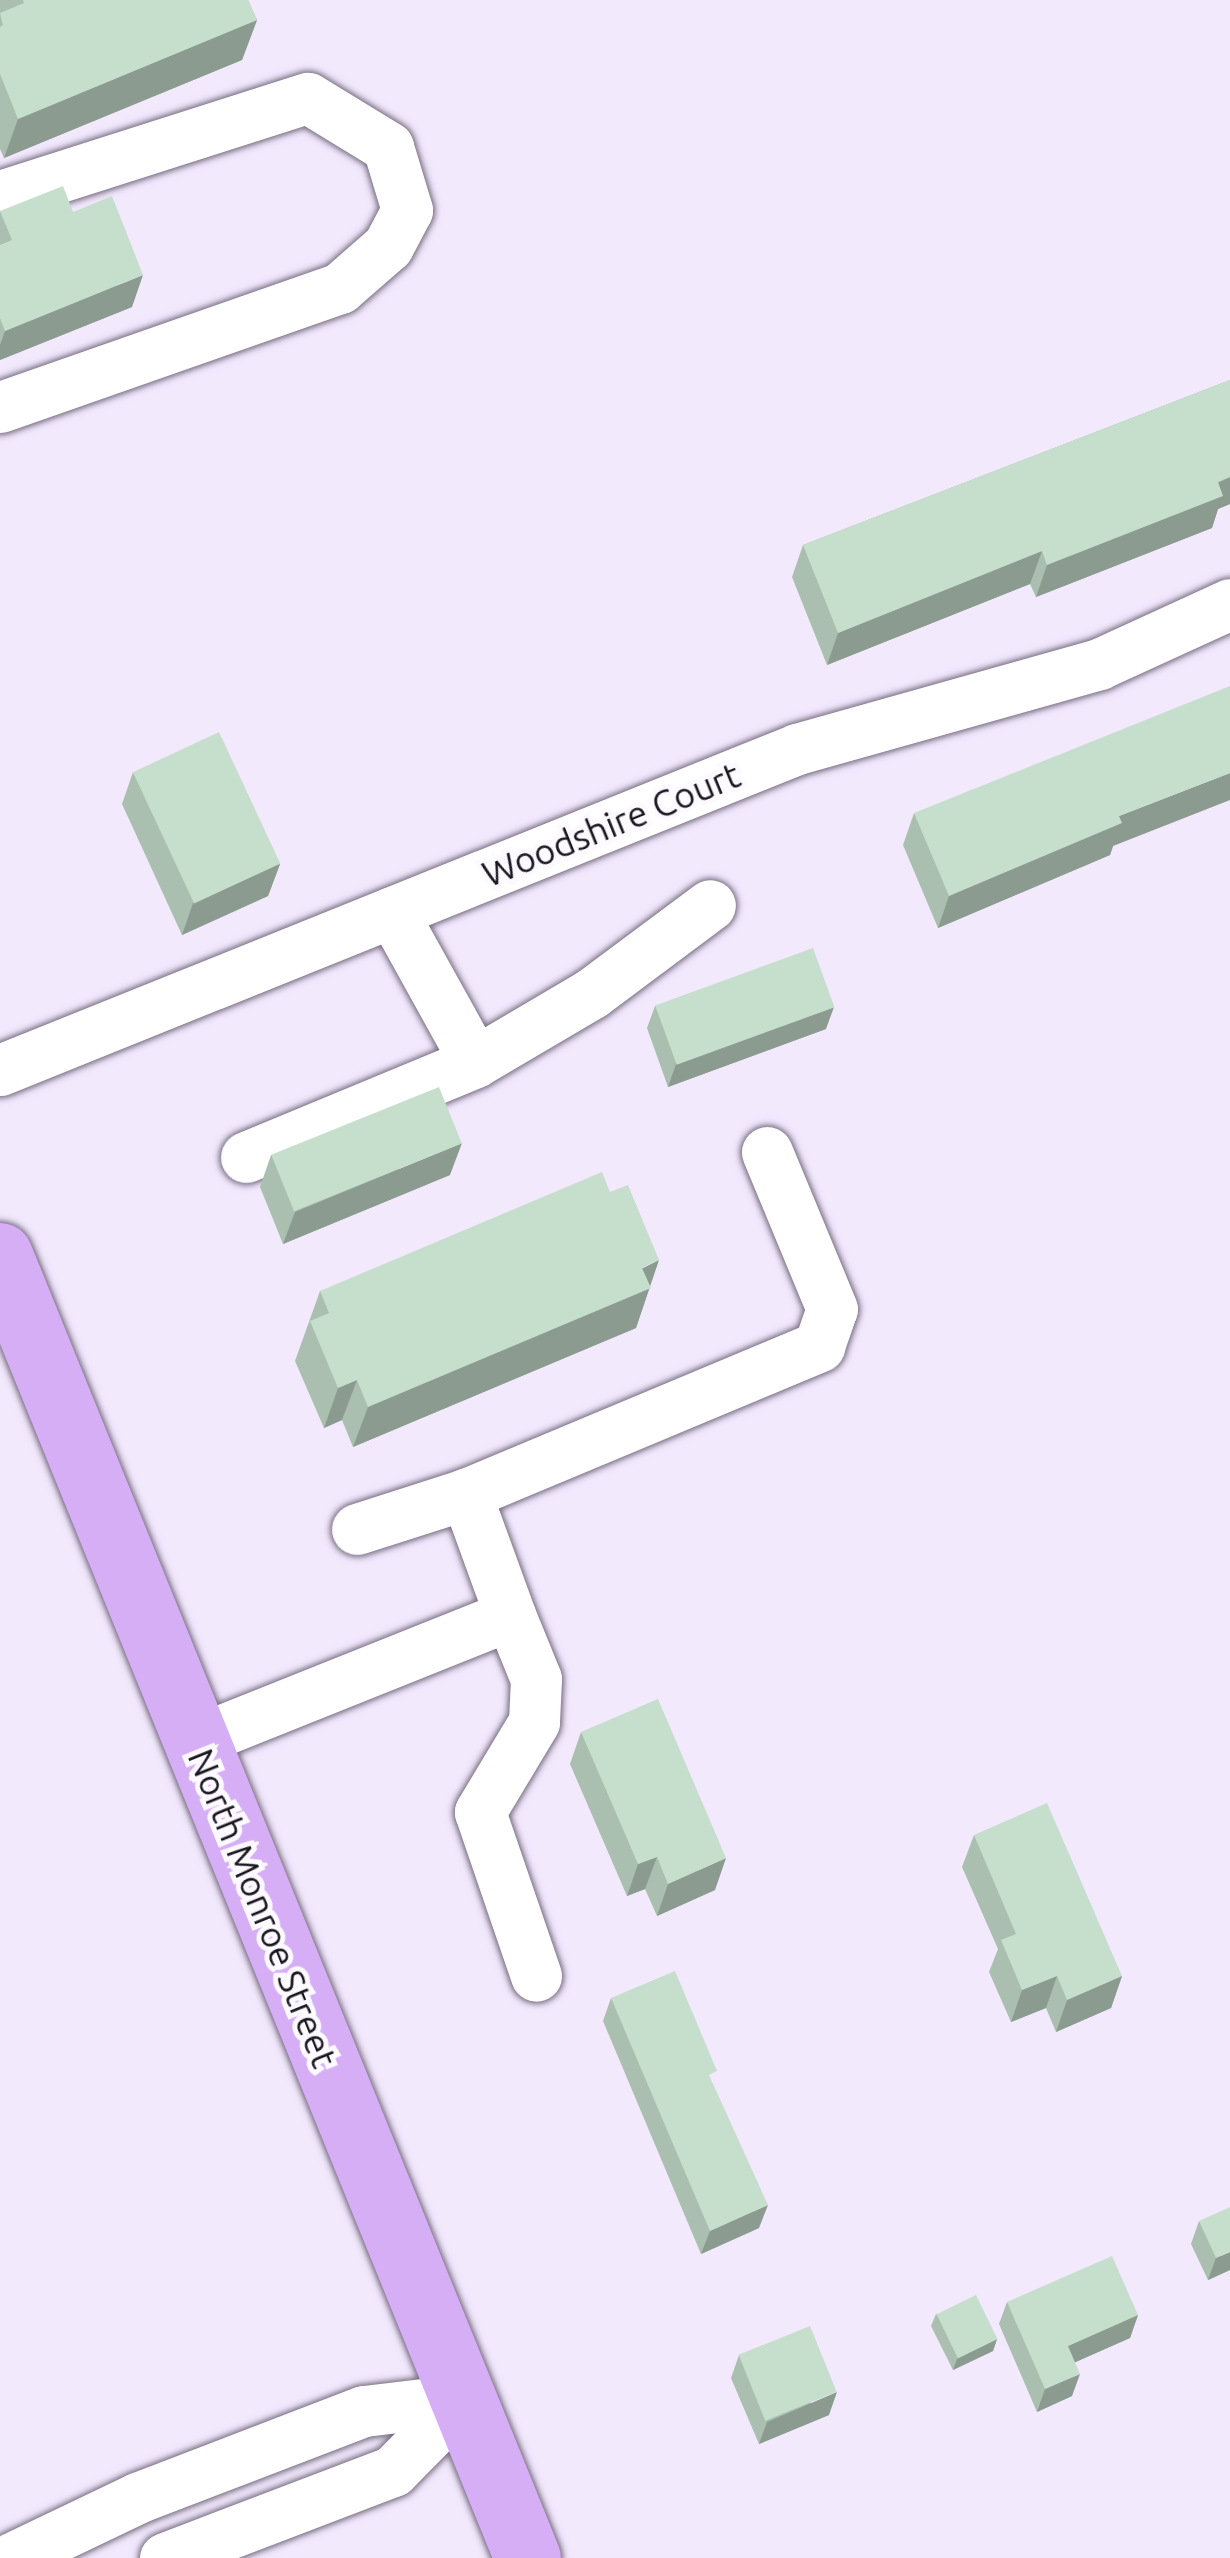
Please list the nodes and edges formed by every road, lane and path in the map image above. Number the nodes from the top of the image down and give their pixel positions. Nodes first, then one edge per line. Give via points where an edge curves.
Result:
1 (0, 196) edge
2 (0, 406) edge
3 (1230, 604) edge
4 (710, 905) dead end
5 (392, 912) junction
6 (475, 1062) junction
7 (0, 1070) edge
8 (767, 1152) dead end
9 (246, 1156) dead end
10 (0, 1256) edge
11 (466, 1494) junction
12 (357, 1529) dead end
13 (510, 1615) junction
14 (195, 1741) junction
15 (536, 1976) dead end
16 (464, 2399) junction
17 (12, 2558) edge
18 (165, 2558) edge
19 (528, 2558) edge

1 - 2 street via 308,98 388,148 407,210 388,246 340,288
3 - 5 street, Woodshire Court via 1099,664 797,749
4 - 6 street via 592,993
5 - 6 street
5 - 7 street, Woodshire Court
6 - 9 street
8 - 11 street via 832,1310 819,1346
10 - 14 main road, North Monroe Street
11 - 12 street
11 - 13 street
13 - 14 street
13 - 15 street via 536,1679 534,1722 480,1812
14 - 16 main road, North Monroe Street
16 - 17 street via 364,2410 137,2498
16 - 18 street via 392,2471
16 - 19 main road, North Monroe Street

